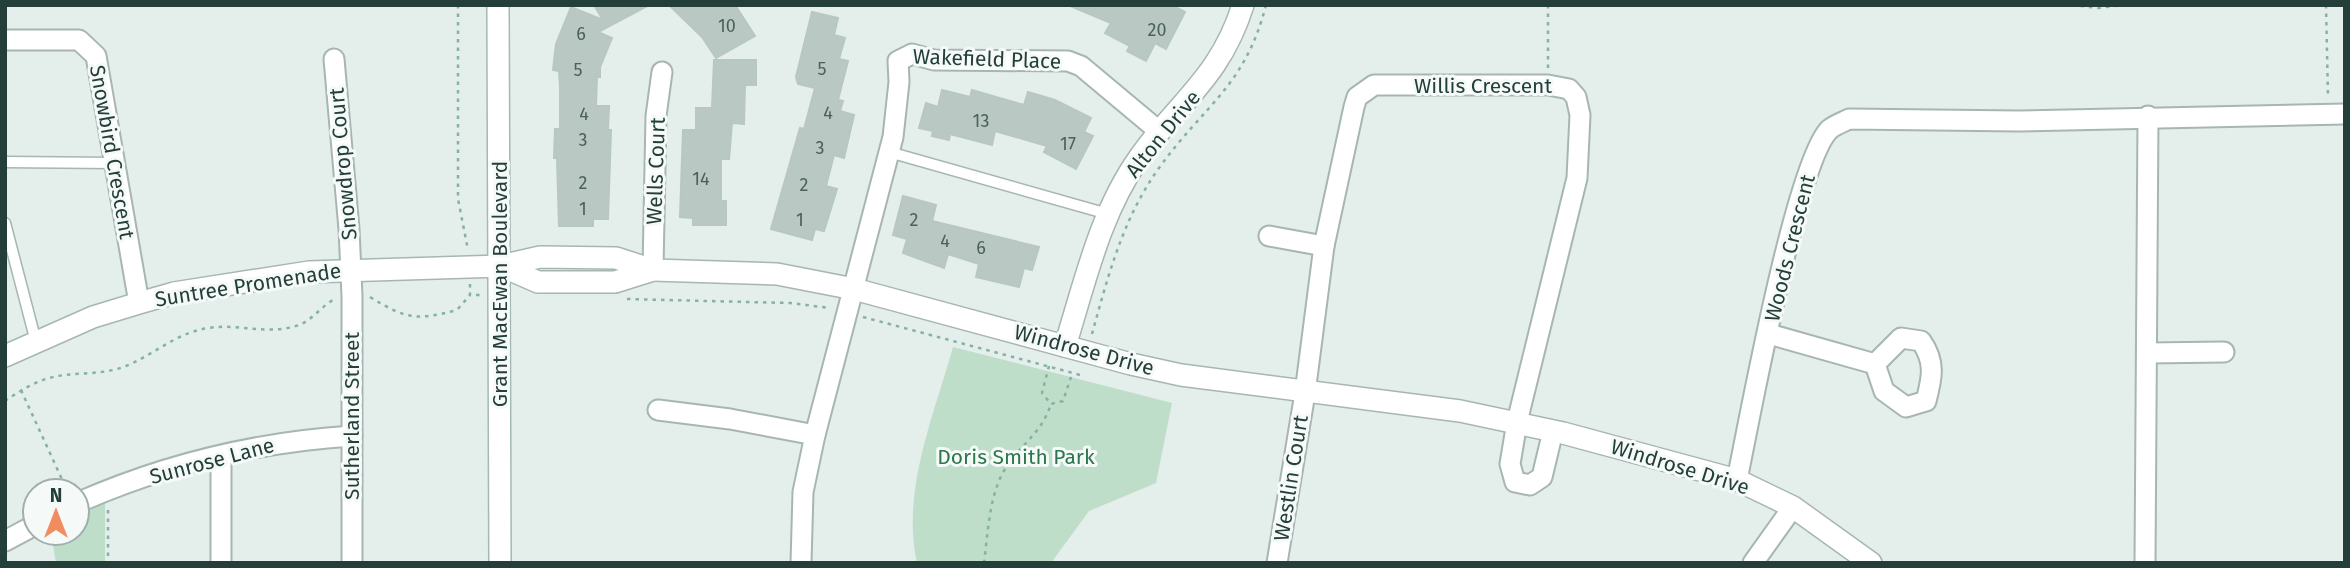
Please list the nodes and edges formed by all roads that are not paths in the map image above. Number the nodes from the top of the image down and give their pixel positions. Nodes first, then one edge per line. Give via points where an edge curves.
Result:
1 (498, 5) edge
2 (1243, 5) edge
3 (5, 40) edge
4 (334, 59) dead end
5 (662, 72) dead end
6 (2337, 114) edge
7 (2148, 116) junction
8 (1160, 132) junction
9 (889, 152) junction
10 (5, 162) edge
11 (115, 163) junction
12 (1108, 214) junction
13 (5, 223) edge
14 (1269, 236) dead end
15 (1324, 246) junction
16 (501, 267) junction
17 (351, 269) junction
18 (653, 270) junction
19 (855, 289) junction
20 (139, 303) junction
21 (1769, 334) junction
22 (36, 342) junction
23 (1065, 346) junction
24 (2224, 352) dead end
25 (2148, 353) junction
26 (5, 356) edge
27 (1875, 365) dead end
28 (1306, 393) junction
29 (658, 410) dead end
30 (1517, 422) junction
31 (1553, 431) junction
32 (815, 435) junction
33 (352, 436) junction
34 (221, 456) junction
35 (1737, 480) junction
36 (91, 497) edge
37 (1793, 507) junction
38 (21, 532) edge
39 (5, 541) edge
40 (221, 563) edge
41 (352, 563) edge
42 (500, 563) edge
43 (801, 563) edge
44 (1277, 563) edge
45 (1753, 563) edge
46 (1871, 563) edge
47 (2145, 563) edge

1 - 16 street, Grant MacEwan Boulevard
2 - 8 street, Alton Drive via 1218,63
3 - 11 street, Snowbird Crescent via 79,40 96,56
4 - 17 street, Snowdrop Court
5 - 18 street, Wells Court via 656,116
6 - 7 street, Woods Crescent
7 - 21 street, Woods Crescent via 2019,121 1849,119 1829,130 1809,168
7 - 25 street
8 - 9 street, Wakefield Place via 1081,66 1068,61 934,60 912,54 898,61
8 - 12 street, Alton Drive via 1139,158
9 - 12 lane
9 - 19 street, Wakefield Place
10 - 11 lane
11 - 20 street, Snowbird Crescent
12 - 23 street, Alton Drive
13 - 22 lane
14 - 15 street
15 - 28 street, Willis Crescent
15 - 30 street, Willis Crescent via 1354,107 1365,90 1374,85 1548,85 1569,89 1580,115 1572,210
16 - 17 street, Suntree Promenade
16 - 18 street, Windrose Drive via 538,282 615,282
16 - 42 street, Grant MacEwan Boulevard
17 - 20 street, Suntree Promenade via 267,277
17 - 33 street, Sutherland Street
18 - 19 street, Windrose Drive via 777,274
19 - 23 street, Windrose Drive
19 - 32 street, Wakefield Place
20 - 22 street, Suntree Promenade
21 - 27 street
21 - 35 street, Woods Crescent
22 - 26 street, Suntree Promenade
23 - 28 street, Windrose Drive via 1181,375
24 - 25 street
25 - 47 street
28 - 30 street, Windrose Drive
28 - 44 street, Westlin Court
29 - 32 street
30 - 31 street, Windrose Drive
30 - 31 street via 1511,474 1523,485 1537,483 1542,477
31 - 35 street, Windrose Drive
32 - 43 street, Wakefield Place via 803,492
33 - 34 street, Sunrose Lane via 282,442
33 - 41 street, Sutherland Street
34 - 36 street, Sunrose Lane
34 - 40 street
35 - 37 street, Windrose Drive
37 - 45 street
37 - 46 street, Windrose Drive
38 - 39 street

